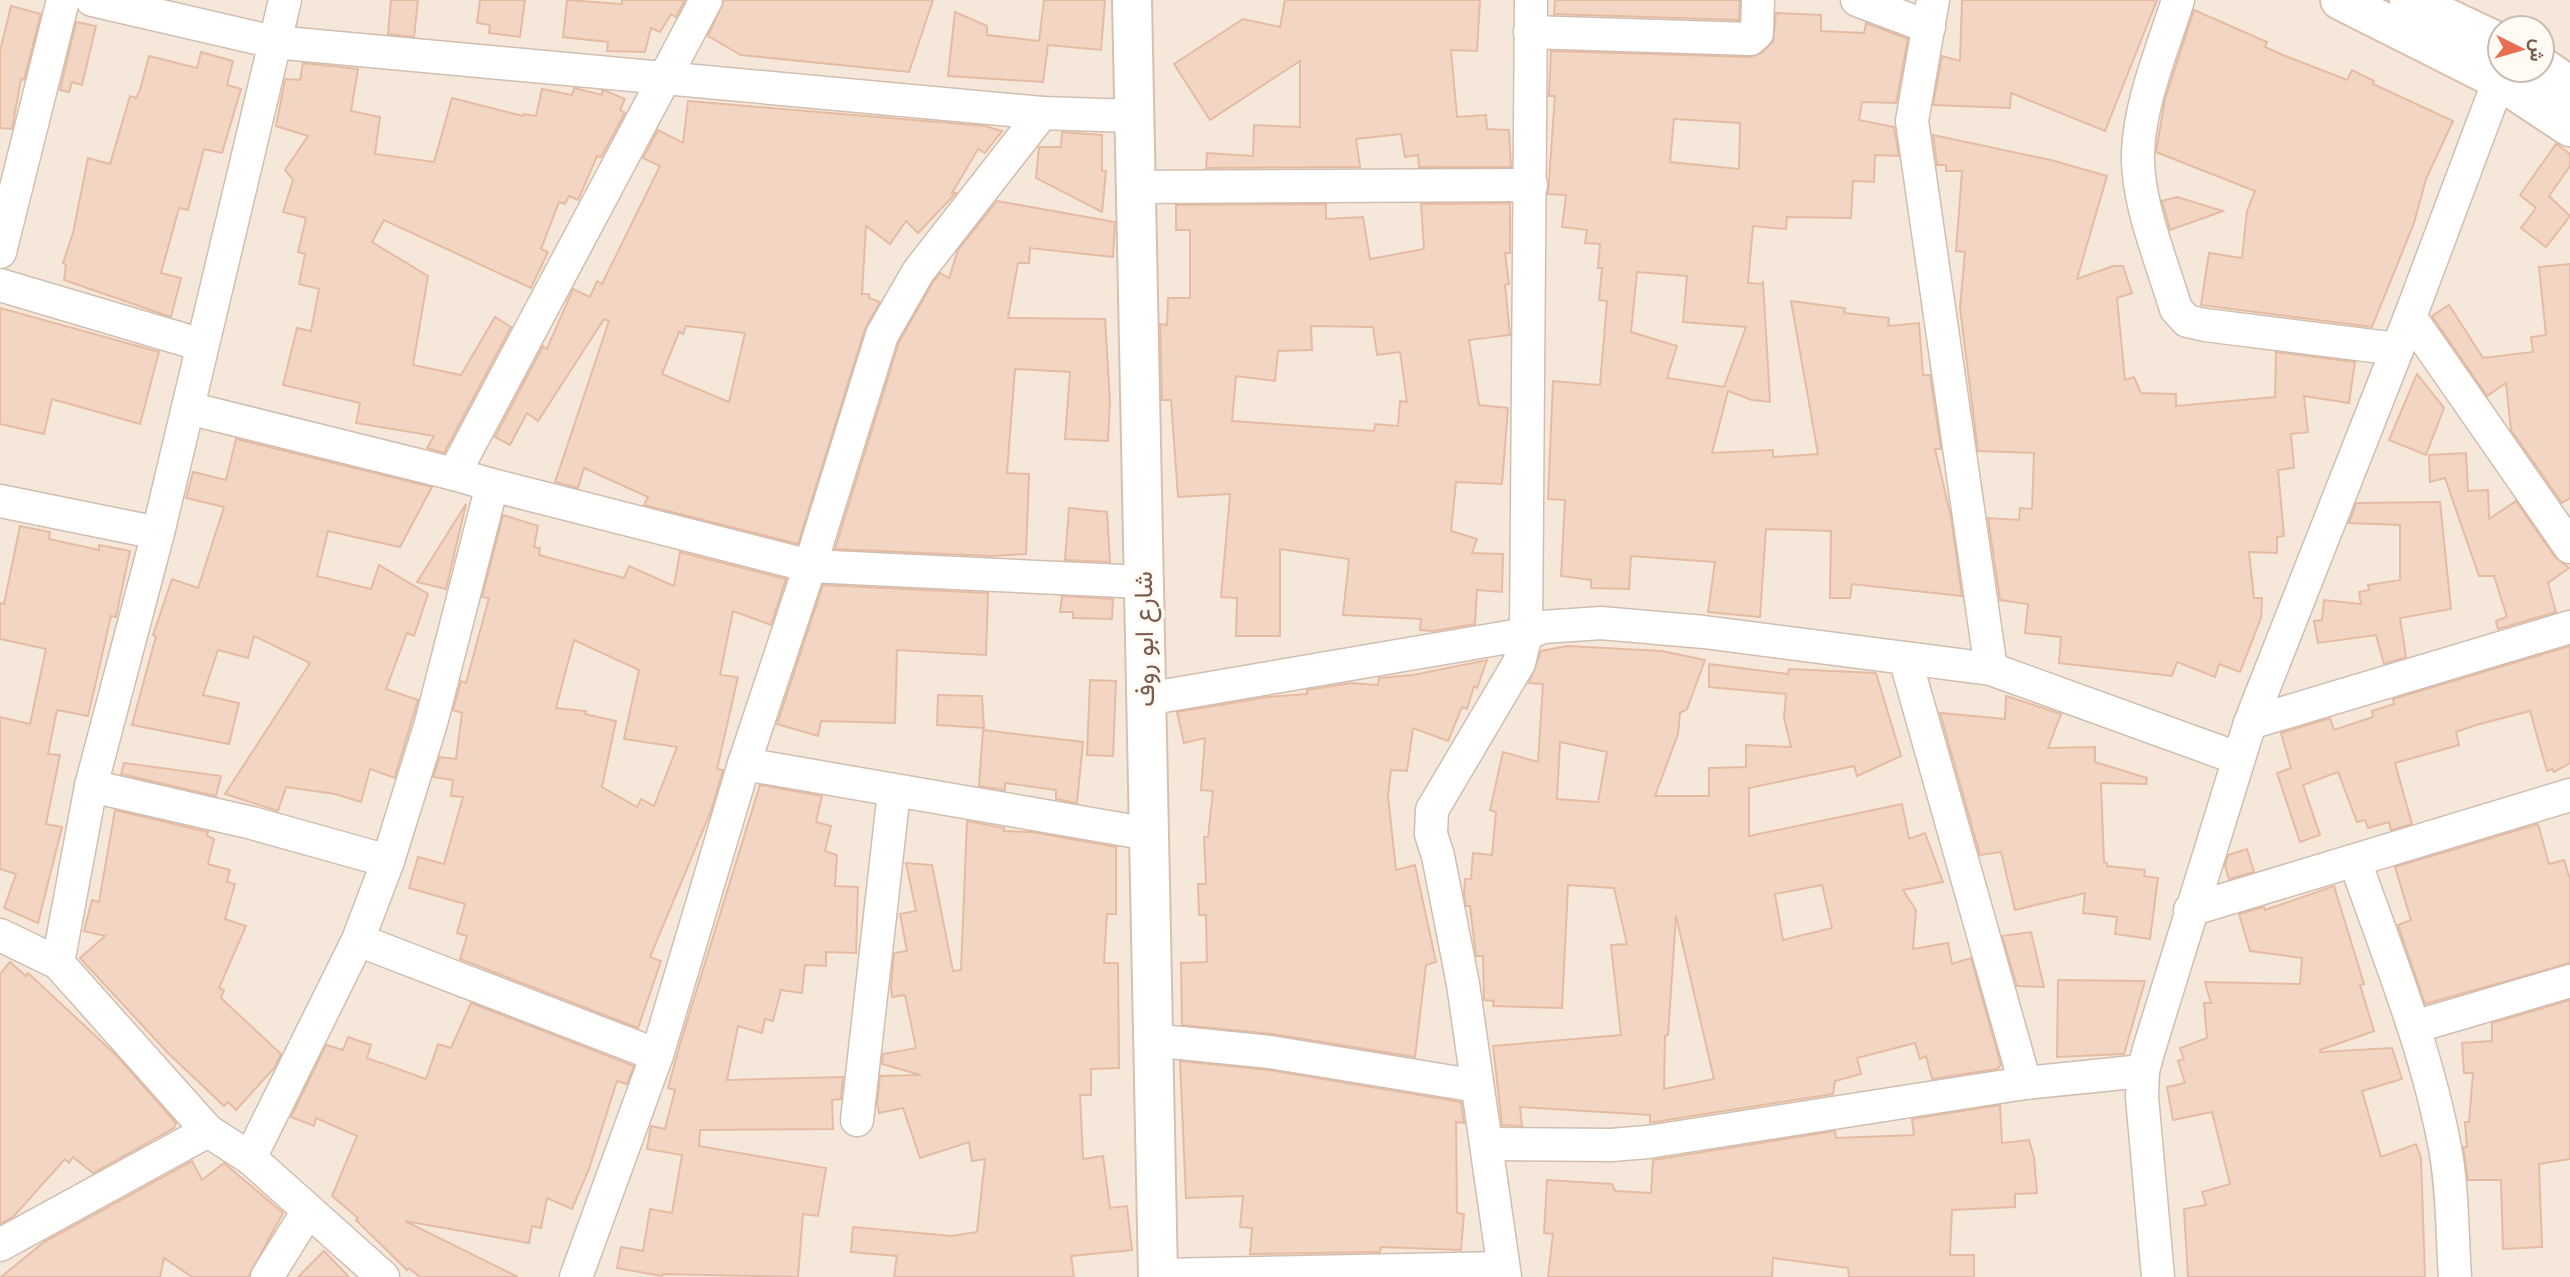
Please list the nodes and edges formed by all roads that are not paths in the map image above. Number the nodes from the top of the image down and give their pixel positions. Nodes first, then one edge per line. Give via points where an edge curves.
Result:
1 (63, 0) edge
2 (92, 0) edge
3 (285, 0) edge
4 (706, 0) edge
5 (1132, 0) edge
6 (1531, 0) edge
7 (1758, 0) edge
8 (1857, 0) edge
9 (2178, 0) edge
10 (2340, 0) edge
11 (2409, 0) edge
12 (1931, 14) edge
13 (1530, 32) junction
14 (274, 42) junction
15 (2486, 52) edge
16 (2486, 56) edge
17 (665, 78) junction
18 (2491, 84) edge
19 (2524, 84) edge
20 (1042, 113) junction
21 (1133, 116) junction
22 (2570, 127) edge
23 (1531, 185) junction
24 (1135, 187) junction
25 (0, 252) edge
26 (0, 285) edge
27 (2410, 317) junction
28 (202, 345) junction
29 (2397, 349) junction
30 (188, 408) junction
31 (454, 474) junction
32 (492, 485) junction
33 (0, 501) edge
34 (158, 533) junction
35 (2570, 547) edge
36 (810, 566) junction
37 (1143, 582) junction
38 (2570, 626) edge
39 (1526, 634) junction
40 (1905, 658) junction
41 (1991, 669) junction
42 (1146, 699) junction
43 (2250, 723) junction
44 (2237, 758) junction
45 (744, 764) junction
46 (91, 786) junction
47 (894, 792) junction
48 (2570, 795) edge
49 (1149, 834) junction
50 (388, 861) junction
51 (2355, 861) junction
52 (2190, 910) junction
53 (0, 935) edge
54 (358, 940) junction
55 (58, 963) junction
56 (2570, 981) edge
57 (2414, 1027) junction
58 (1151, 1040) junction
59 (657, 1055) junction
60 (2143, 1071) junction
61 (2025, 1083) junction
62 (1476, 1086) junction
63 (857, 1120) dead end
64 (208, 1130) junction
65 (1487, 1144) junction
66 (250, 1158) junction
67 (308, 1211) junction
68 (0, 1245) edge
69 (1504, 1272) edge
70 (1158, 1276) edge
71 (267, 1277) edge
72 (383, 1277) edge
73 (576, 1277) edge
74 (2158, 1277) edge
75 (2455, 1277) edge

1 - 25 street
2 - 14 street
3 - 14 street
4 - 17 street
5 - 21 street, شارع ابو روف
6 - 13 street
7 - 13 street via 1757,33 1750,39
8 - 12 street
9 - 29 street via 2146,108 2138,153 2141,185 2176,309 2187,321 2205,325
10 - 16 street
11 - 15 street
12 - 41 street via 1912,121
13 - 23 street
14 - 17 street
14 - 28 street
17 - 20 street
17 - 31 street
18 - 27 street
19 - 22 street
20 - 21 street
20 - 36 street via 899,301 867,375
21 - 24 street, شارع ابو روف
23 - 24 street
23 - 39 street
24 - 37 street, شارع ابو روف
26 - 28 street
27 - 29 street
27 - 35 street
28 - 30 street
29 - 43 street
30 - 31 street
30 - 34 street
31 - 32 street
32 - 36 street
32 - 50 street via 431,723
33 - 34 street
34 - 46 street
36 - 37 street
36 - 45 street
37 - 42 street, شارع ابو روف
38 - 43 street
39 - 40 street via 1543,627 1601,623
39 - 42 street
39 - 62 street via 1519,663 1432,810 1431,834 1462,984
40 - 41 street
40 - 61 street
41 - 44 street
42 - 49 street, شارع ابو روف
43 - 44 street
44 - 52 street
45 - 47 street
45 - 59 street
46 - 50 street via 253,823
46 - 55 street
47 - 49 street
47 - 63 street
48 - 51 street
49 - 58 street, شارع ابو روف
50 - 54 street
51 - 52 street
51 - 57 street
52 - 60 street
53 - 55 street
54 - 59 street
54 - 66 street
55 - 64 street
56 - 57 street
57 - 75 street via 2446,1150
58 - 62 street via 1270,1052
58 - 70 street, شارع ابو روف
59 - 73 street
60 - 61 street
60 - 74 street
61 - 65 street via 1648,1142
62 - 65 street
64 - 66 street
64 - 68 street
65 - 69 street
66 - 67 street
67 - 71 street
67 - 72 street
69 - 70 street

